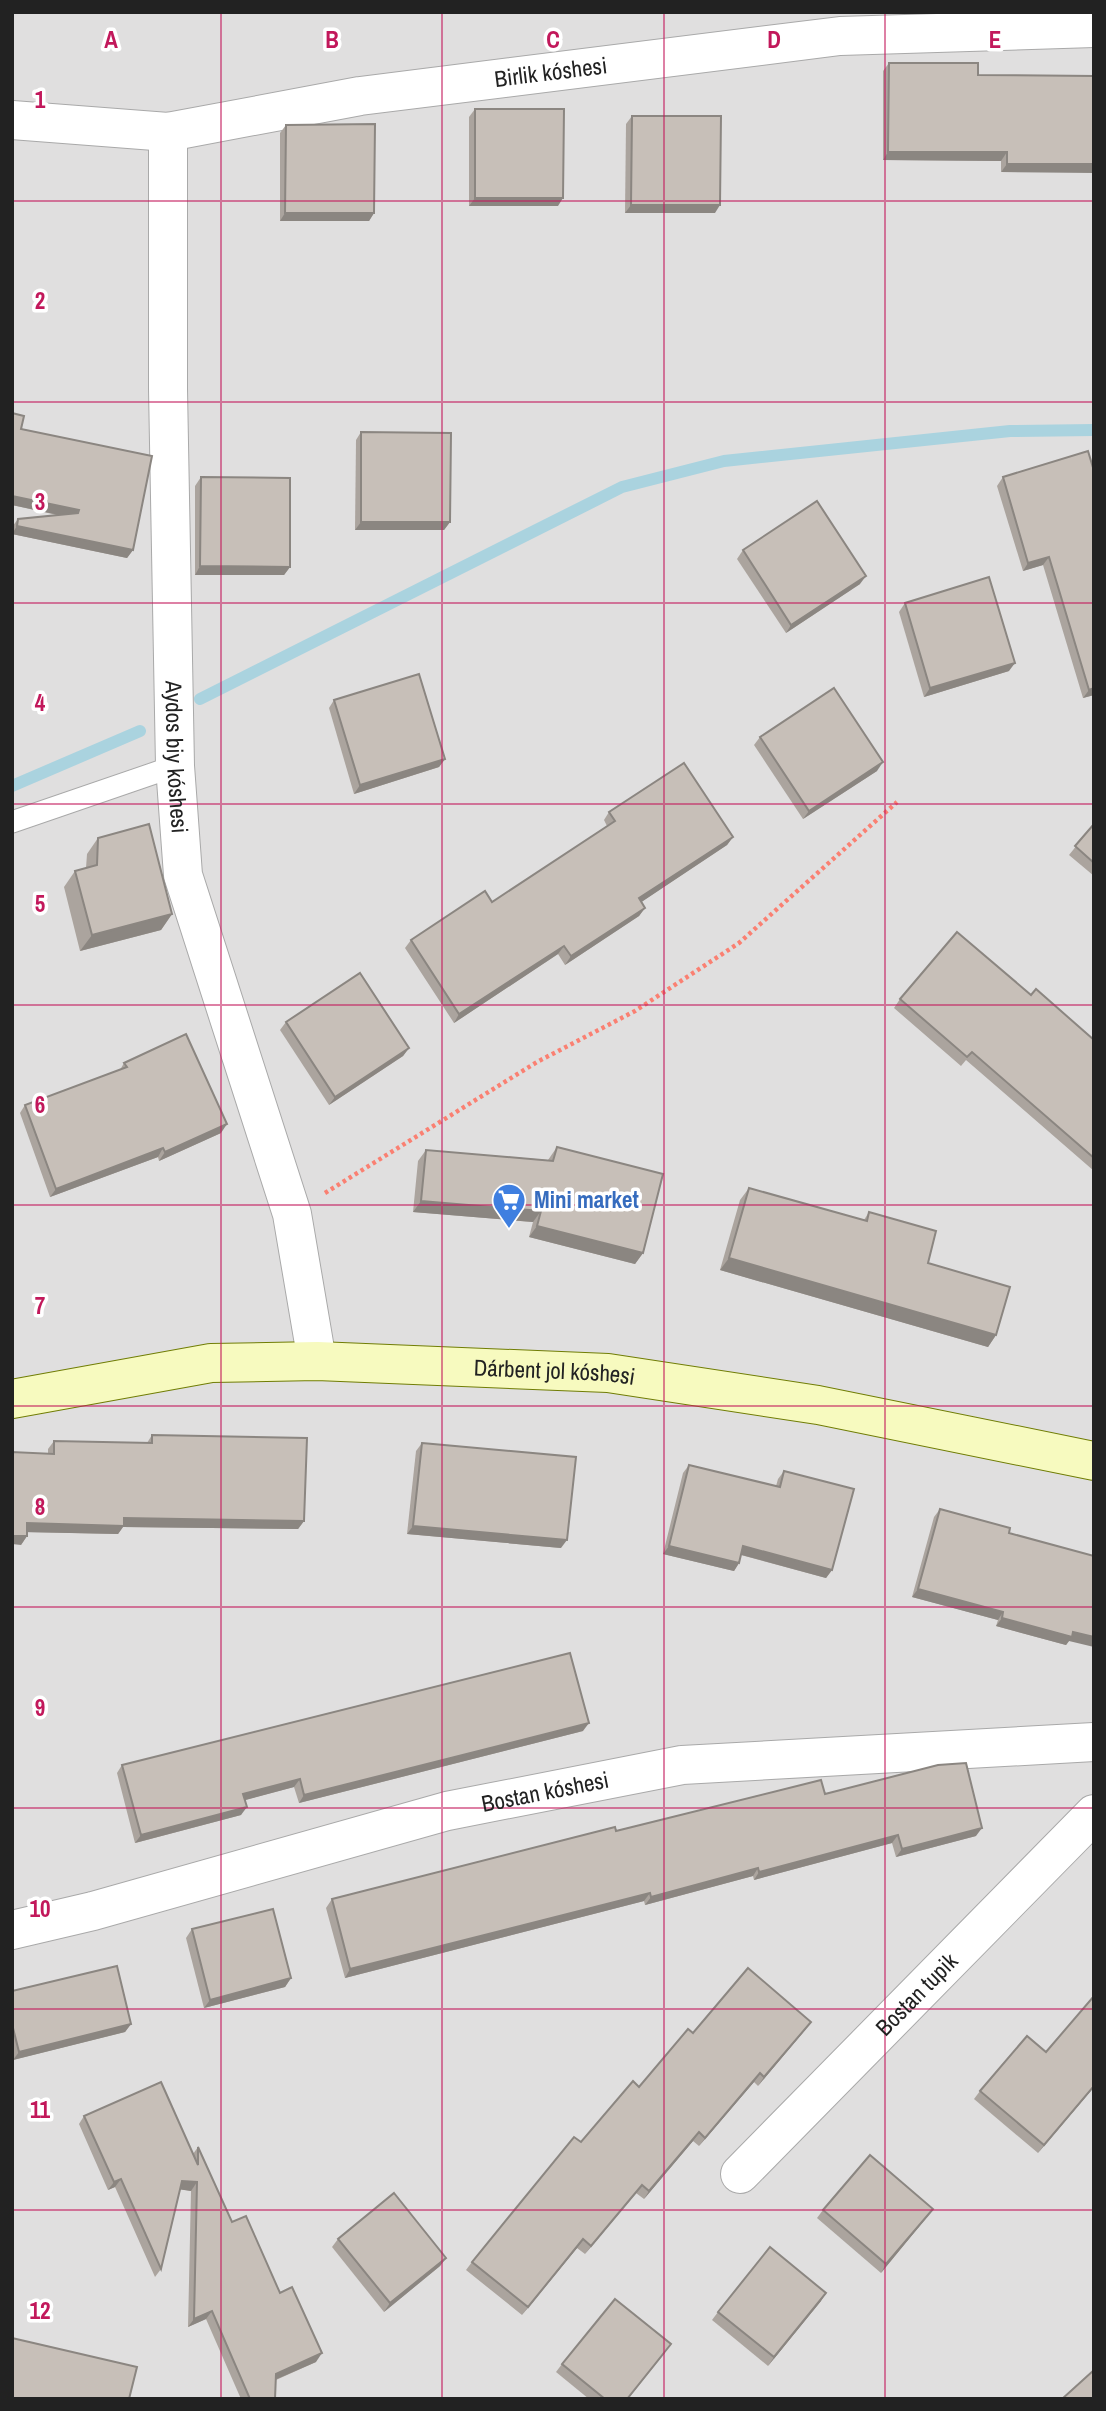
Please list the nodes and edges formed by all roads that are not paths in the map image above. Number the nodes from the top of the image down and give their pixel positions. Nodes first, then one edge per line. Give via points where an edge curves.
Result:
1 (1094, 28) edge
2 (12, 120) edge
3 (168, 132) junction
4 (175, 766) junction
5 (12, 822) edge
6 (317, 1361) junction
7 (12, 1399) edge
8 (1094, 1461) edge
9 (1094, 1742) edge
10 (1094, 1814) edge
11 (12, 1930) edge
12 (740, 2174) dead end

1 - 3 street, Birlik kóshesi via 840,36 360,96
2 - 3 street, Birlik kóshesi
3 - 4 street, Aydos biy kóshesi
4 - 5 lane
4 - 6 street, Aydos biy kóshesi via 183,875 292,1214
6 - 7 main road, Dárbent jol kóshesi via 211,1363
6 - 8 main road, Dárbent jol kóshesi via 608,1373 818,1405
9 - 11 street, Bostan kóshesi via 682,1765 447,1811
10 - 12 street, Bostan tupik

